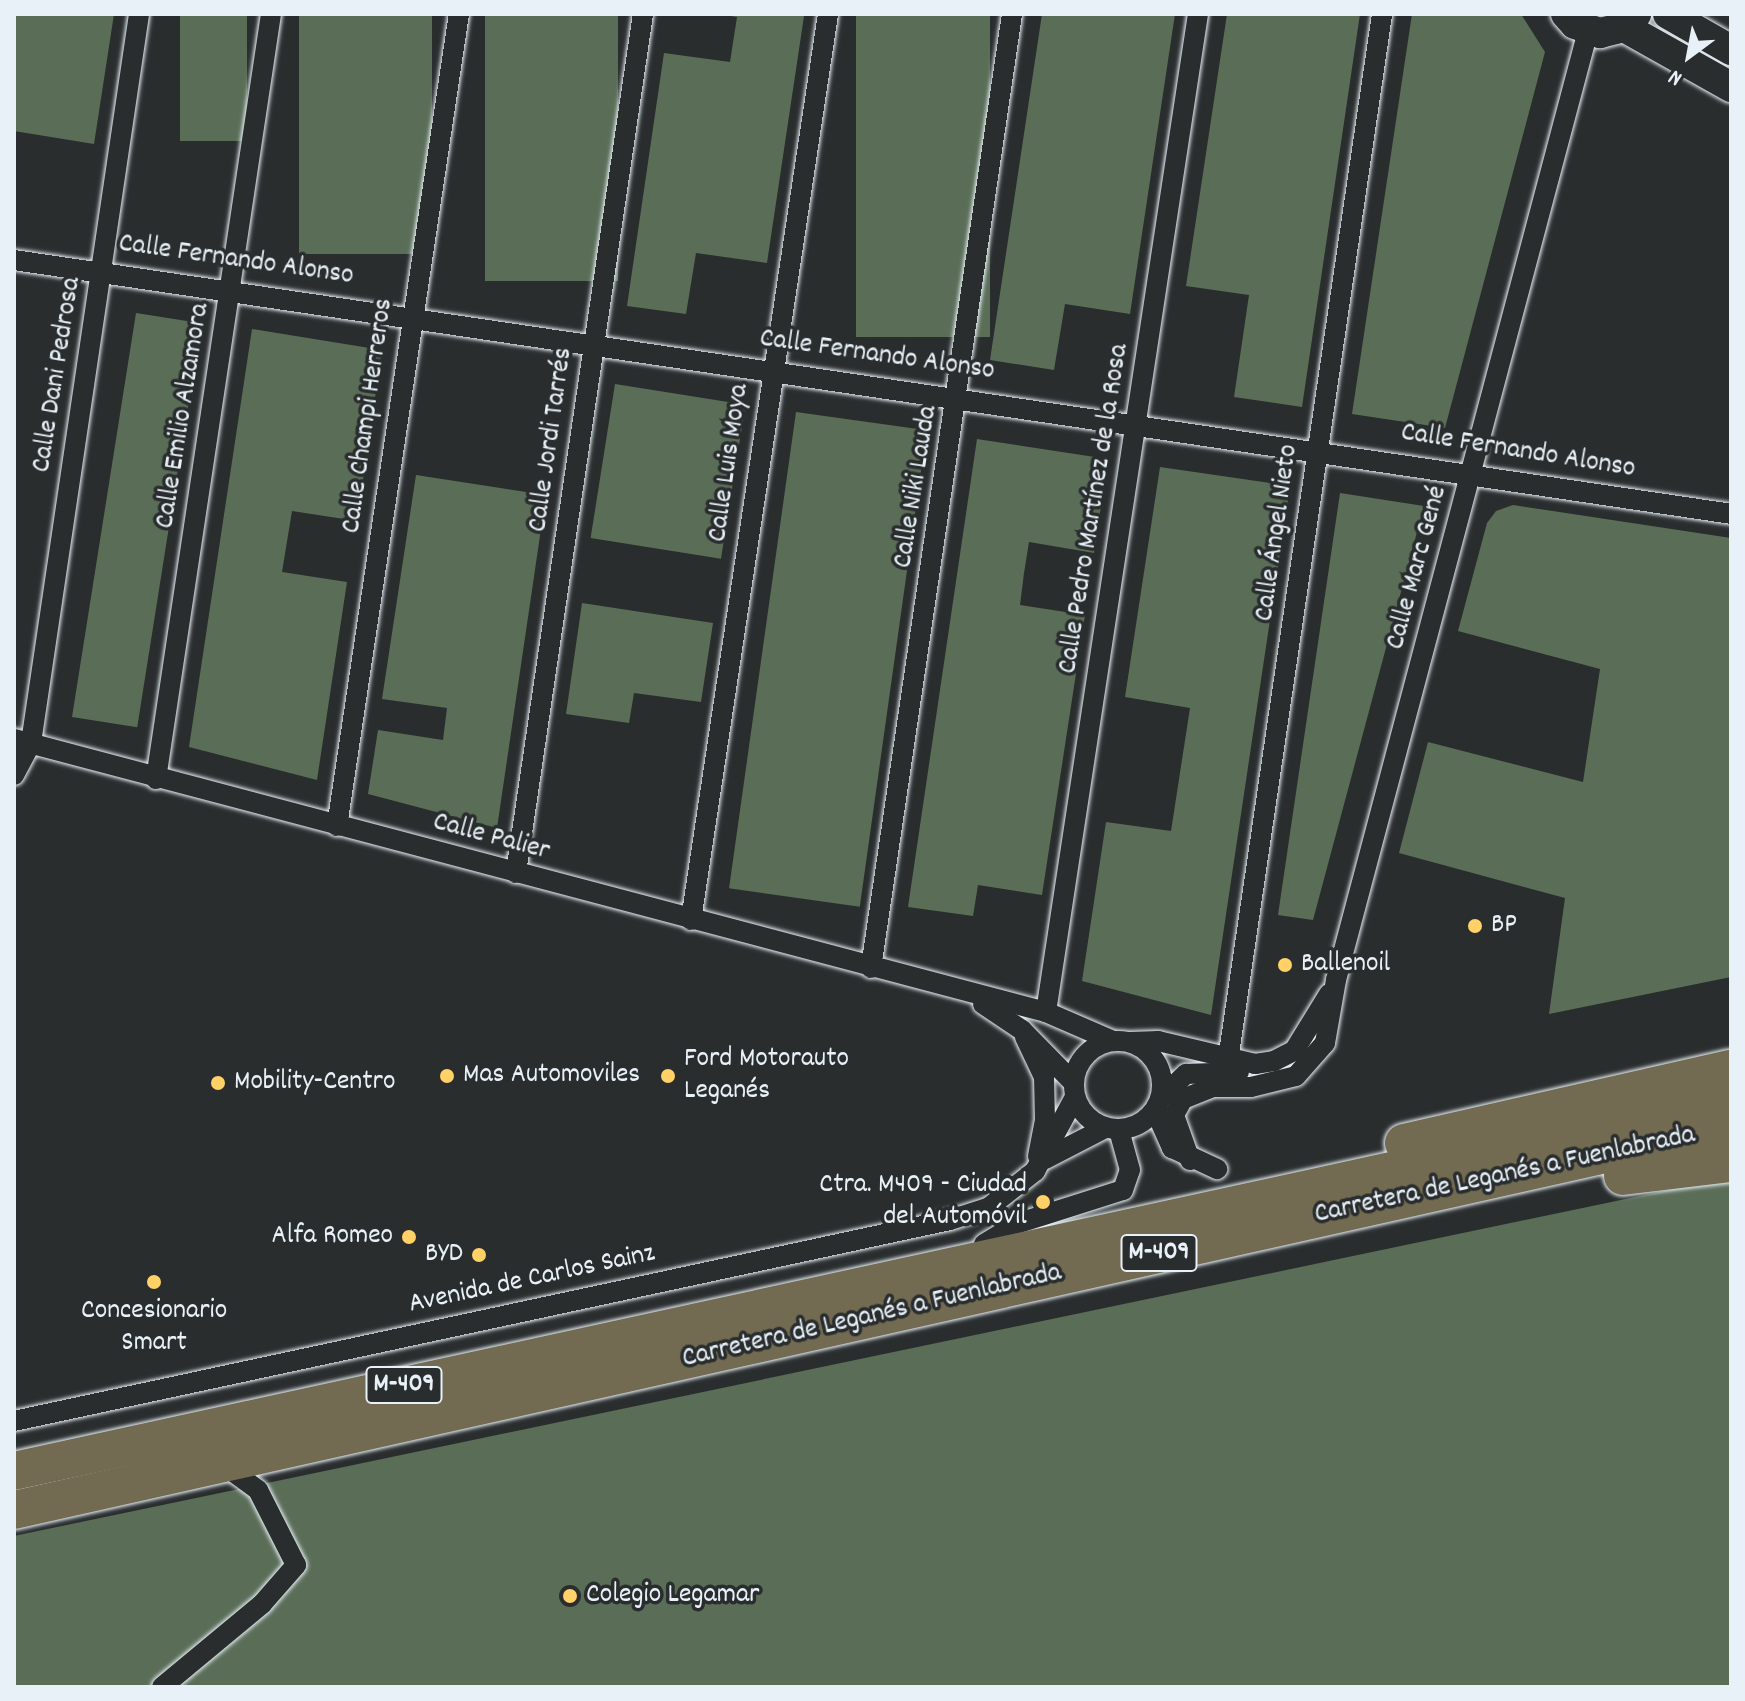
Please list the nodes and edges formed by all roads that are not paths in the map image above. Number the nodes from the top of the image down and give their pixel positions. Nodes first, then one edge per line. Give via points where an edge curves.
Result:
1 (139, 14) edge
2 (271, 14) edge
3 (459, 14) edge
4 (643, 14) edge
5 (828, 14) edge
6 (1012, 14) edge
7 (1198, 14) edge
8 (1382, 14) edge
9 (1668, 14) edge
10 (1630, 20) edge
11 (1577, 22) edge
12 (1731, 50) edge
13 (1731, 87) edge
14 (14, 260) edge
15 (102, 269) junction
16 (232, 288) junction
17 (412, 315) junction
18 (595, 342) junction
19 (772, 369) junction
20 (959, 396) junction
21 (1137, 423) junction
22 (1318, 450) junction
23 (1472, 473) junction
24 (1731, 514) edge
25 (23, 741) edge
26 (14, 775) edge
27 (156, 779) junction
28 (337, 826) junction
29 (516, 873) junction
30 (691, 920) junction
31 (871, 968) junction
32 (1336, 980) junction
33 (954, 989) junction
34 (1046, 1012) junction
35 (1330, 1023) junction
36 (1022, 1030) junction
37 (1120, 1042) junction
38 (1228, 1060) junction
39 (1731, 1069) edge
40 (1074, 1089) junction
41 (1731, 1097) edge
42 (1158, 1104) junction
43 (1731, 1126) edge
44 (1112, 1129) junction
45 (1731, 1152) edge
46 (1190, 1160) junction
47 (1731, 1163) edge
48 (1040, 1165) junction
49 (1217, 1169) dead end
50 (1623, 1176) junction
51 (984, 1244) junction
52 (793, 1299) junction
53 (587, 1382) junction
54 (14, 1421) edge
55 (224, 1465) junction
56 (14, 1471) edge
57 (15, 1510) edge
58 (162, 1687) edge

1 - 15 street, Calle Dani Pedrosa
2 - 16 street, Calle Emilio Alzamora
3 - 17 street, Calle Champi Herreros
4 - 18 street, Calle Jordi Tarrés
5 - 19 street, Calle Luis Moya
6 - 20 street, Calle Niki Lauda
7 - 21 street, Calle Pedro Martínez de la Rosa
8 - 22 street, Calle Ángel Nieto
9 - 12 street
10 - 11 street
10 - 13 street
11 - 23 street, Calle Marc Gené
14 - 15 street, Calle Fernando Alonso
15 - 16 street, Calle Fernando Alonso
15 - 25 street, Calle Dani Pedrosa
16 - 17 street, Calle Fernando Alonso
16 - 27 street, Calle Emilio Alzamora
17 - 18 street, Calle Fernando Alonso
17 - 28 street, Calle Champi Herreros
18 - 19 street, Calle Fernando Alonso
18 - 29 street, Calle Jordi Tarrés
19 - 20 street, Calle Fernando Alonso
19 - 30 street, Calle Luis Moya
20 - 21 street, Calle Fernando Alonso
20 - 31 street, Calle Niki Lauda
21 - 22 street, Calle Fernando Alonso
21 - 34 street, Calle Pedro Martínez de la Rosa
22 - 23 street, Calle Fernando Alonso
22 - 38 street, Calle Ángel Nieto
23 - 24 street, Calle Fernando Alonso
23 - 32 street, Calle Marc Gené
25 - 26 street, Calle Dani Pedrosa
25 - 27 street, Calle Palier
27 - 28 street, Calle Palier
28 - 29 street, Calle Palier
29 - 30 street, Calle Palier
30 - 31 street, Calle Palier
31 - 33 street, Calle Palier
32 - 35 street
32 - 38 street, Calle Palier via 1294,1051 1255,1064
33 - 34 street, Calle Palier
33 - 36 street, Calle Palier
34 - 37 street, Calle Palier
35 - 42 street via 1300,1057 1274,1070 1186,1074
35 - 46 street via 1319,1053 1296,1076 1251,1087 1212,1087 1183,1099 1174,1115
36 - 40 street, Calle Palier
36 - 48 street via 1045,1088
37 - 38 street, Calle Palier via 1158,1041
37 - 40 street via 1086,1054
37 - 42 street via 1153,1058 1160,1070
39 - 51 highway, M-409
40 - 44 street via 1081,1111
40 - 48 street, Avenida de Carlos Sainz
41 - 52 highway, Carretera de Leganés a Fuenlabrada / M-409 via 925,1276
42 - 44 street via 1133,1127
42 - 46 street via 1172,1148
43 - 53 highway, Carretera de Leganés a Fuenlabrada / M-409
44 - 48 street, Avenida de Carlos Sainz
44 - 51 street via 1130,1170 1123,1190 1019,1223
45 - 50 highway, M-409
46 - 49 street
47 - 50 highway, M-409
48 - 54 street, Avenida de Carlos Sainz via 988,1208 950,1220
50 - 53 highway, M-409 via 704,1371
51 - 52 highway, M-409 via 853,1276
52 - 56 highway, Carretera de Leganés a Fuenlabrada / M-409
53 - 55 highway, Carretera de Leganés a Fuenlabrada / M-409
55 - 57 highway, Carretera de Leganés a Fuenlabrada / M-409
55 - 58 street via 258,1490 296,1565 262,1604

